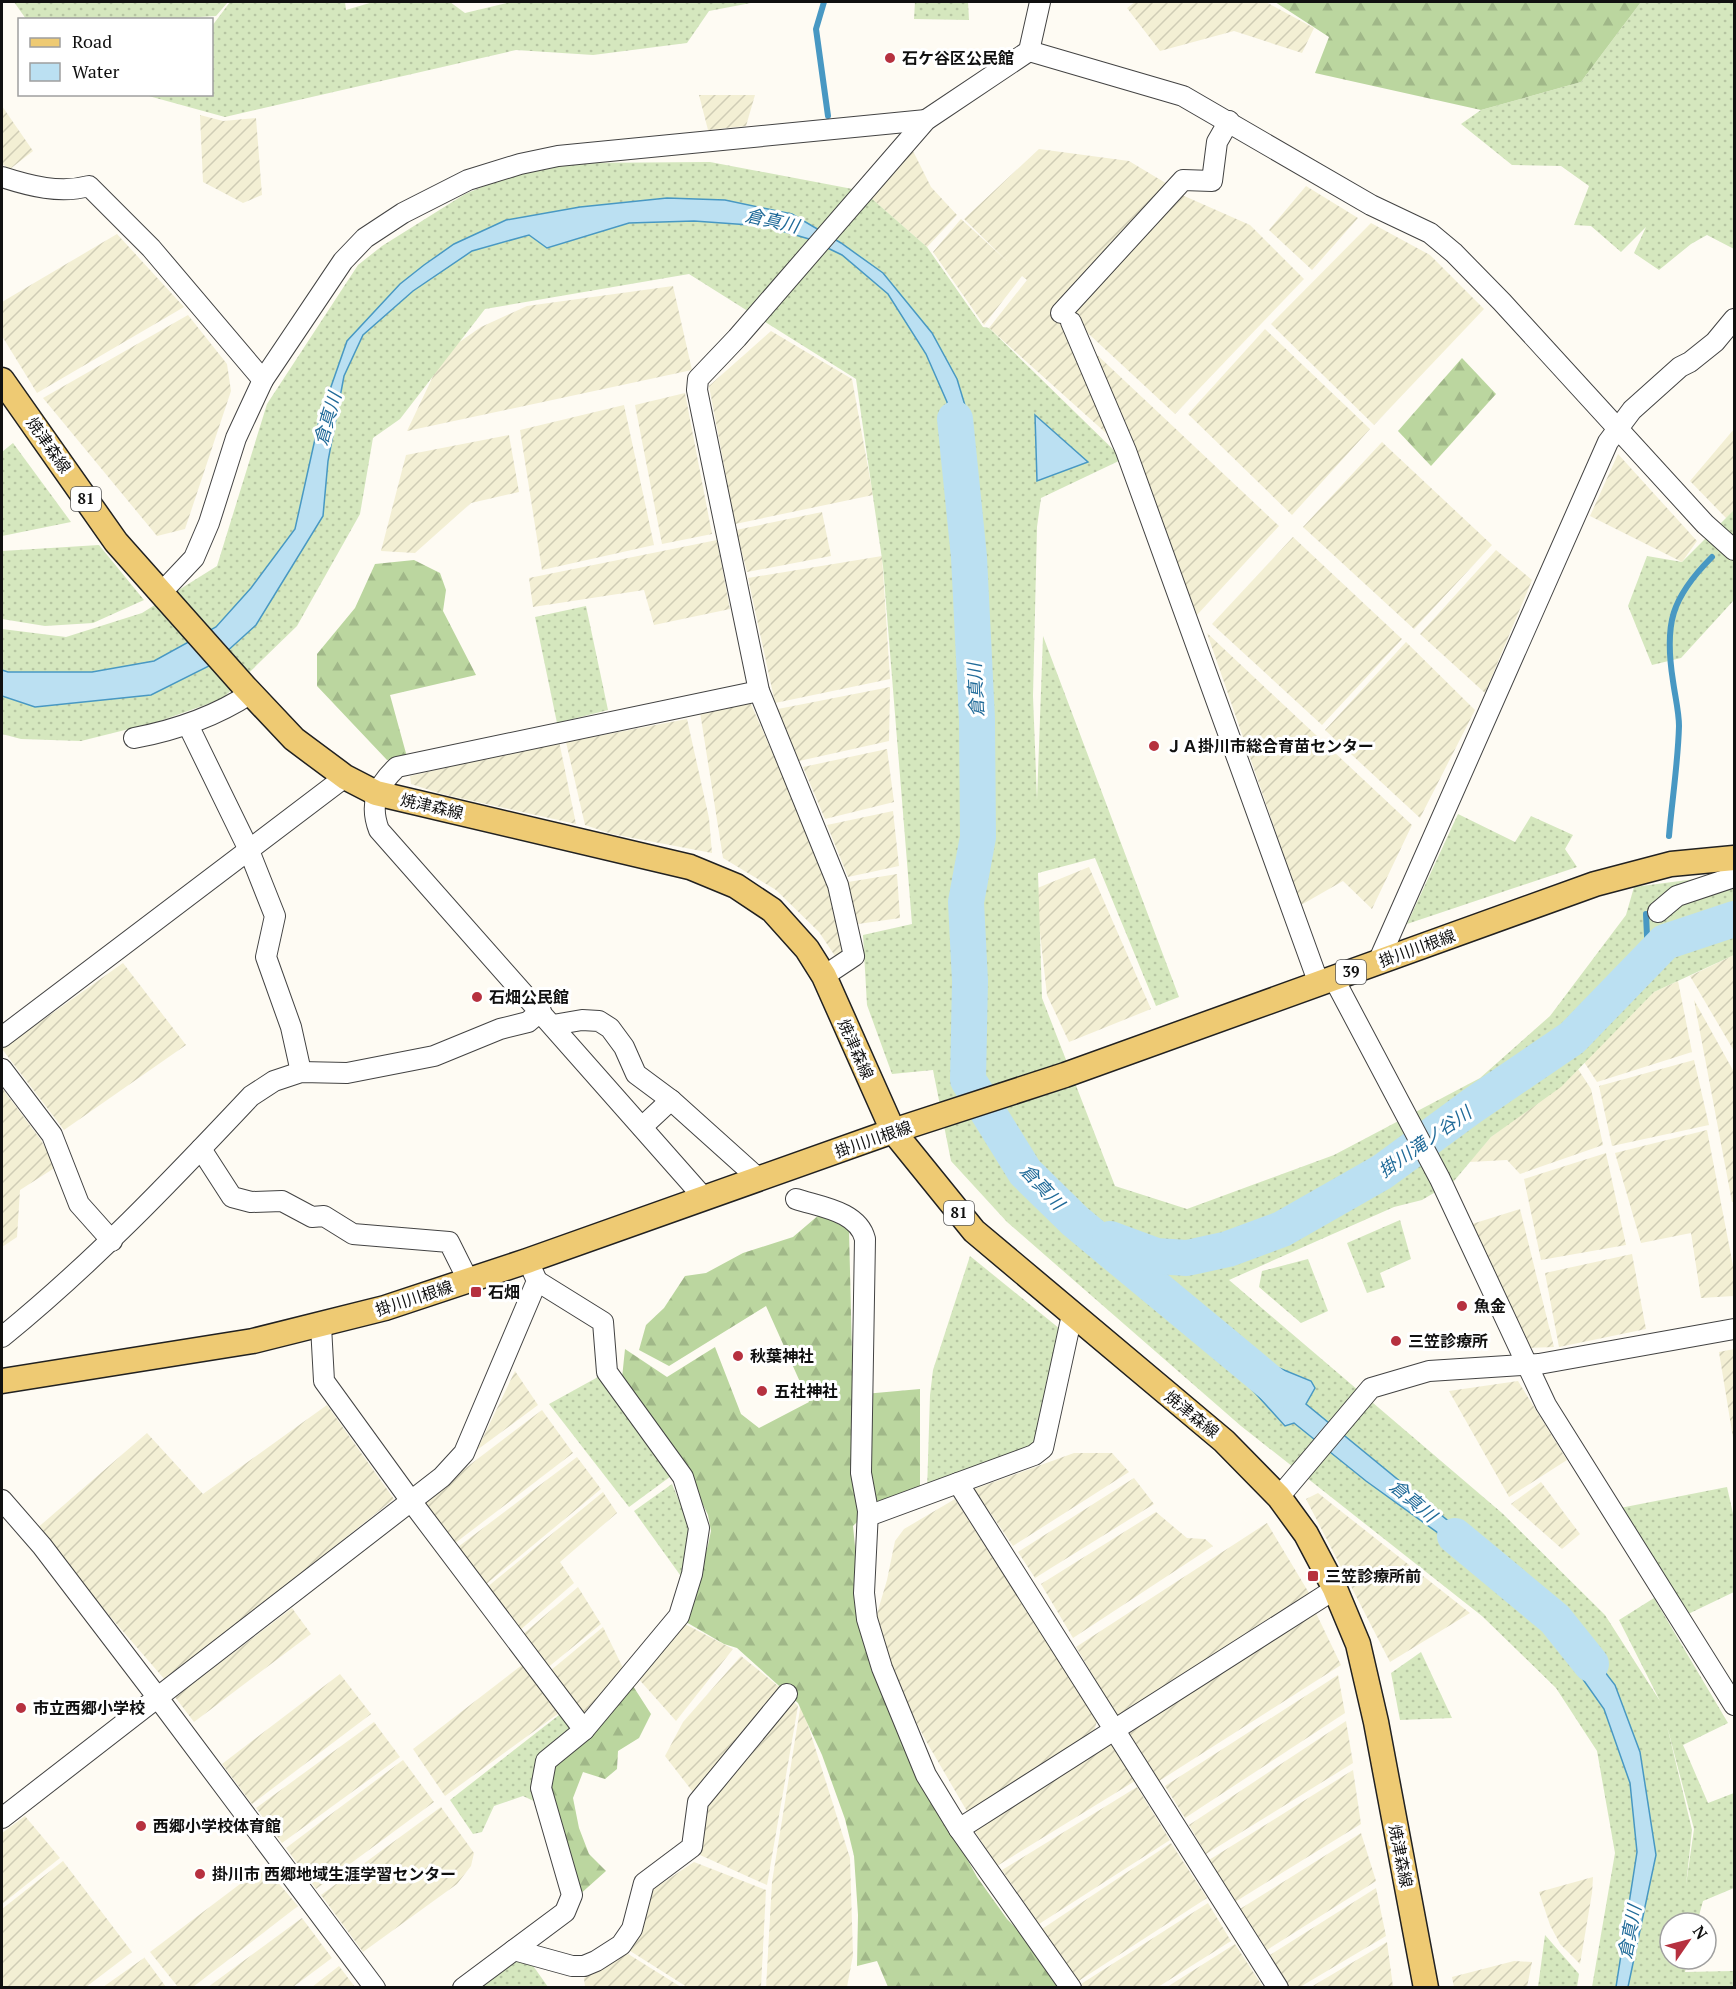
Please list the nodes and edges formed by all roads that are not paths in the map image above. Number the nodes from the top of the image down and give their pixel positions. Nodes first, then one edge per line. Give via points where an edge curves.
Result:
1 (1040, 2) edge
2 (1029, 51) junction
3 (926, 120) junction
4 (1228, 121) junction
5 (2, 177) edge
6 (1734, 319) edge
7 (2, 380) edge
8 (262, 380) junction
9 (1619, 428) junction
10 (1734, 550) edge
11 (160, 593) junction
12 (248, 690) junction
13 (759, 691) junction
14 (188, 725) junction
15 (134, 738) dead end
16 (345, 777) junction
17 (376, 793) junction
18 (248, 848) junction
19 (1734, 858) edge
20 (1734, 877) edge
21 (1658, 912) dead end
22 (1378, 962) junction
23 (824, 976) junction
24 (1326, 981) junction
25 (547, 1018) junction
26 (2, 1037) edge
27 (2, 1069) edge
28 (301, 1072) junction
29 (671, 1100) junction
30 (642, 1127) junction
31 (892, 1131) junction
32 (201, 1149) junction
33 (759, 1179) junction
34 (705, 1199) junction
35 (796, 1199) dead end
36 (112, 1241) junction
37 (532, 1271) junction
38 (468, 1280) junction
39 (1072, 1315) junction
40 (321, 1326) junction
41 (1734, 1329) edge
42 (2, 1337) edge
43 (1525, 1366) junction
44 (2, 1382) edge
45 (958, 1483) junction
46 (1279, 1497) junction
47 (2, 1500) edge
48 (411, 1502) junction
49 (867, 1516) junction
50 (1335, 1589) junction
51 (787, 1695) dead end
52 (158, 1698) junction
53 (1734, 1705) edge
54 (1114, 1729) junction
55 (584, 1730) junction
56 (2, 1818) edge
57 (959, 1829) junction
58 (514, 1950) junction
59 (375, 1988) edge
60 (463, 1988) edge
61 (1071, 1988) edge
62 (1278, 1988) edge
63 (1426, 1988) edge

1 - 2 street
2 - 3 street
2 - 4 street via 1183,96
3 - 8 street via 558,156 468,180 403,213 365,238 325,285
3 - 13 street via 698,379 697,390
4 - 9 street via 1371,205 1430,233 1502,302
4 - 24 street via 1217,142 1212,181 1183,180 1066,318 1130,462
5 - 8 street via 71,191 89,186 151,248
6 - 9 street via 1715,342 1680,366 1632,410
7 - 11 main road, 焼津森線 / 81 via 116,542
8 - 11 street via 236,438 194,558
9 - 10 street via 1705,524
9 - 22 street via 1608,442
11 - 12 main road, 焼津森線 / 81
12 - 14 street via 225,710
12 - 16 main road, 焼津森線 / 81 via 294,739
13 - 17 street via 397,768
13 - 23 street via 837,885 854,956
14 - 15 street
14 - 18 street
16 - 17 main road, 焼津森線 / 81
16 - 18 street
17 - 23 main road, 焼津森線 / 81 via 699,870 736,886 772,910 807,949
17 - 25 street via 373,815 379,830
18 - 26 street
18 - 28 street via 275,916 266,957 291,1027
19 - 22 main road, 掛川川根線 / 39 via 1671,864 1595,884
20 - 21 street via 1677,896
22 - 24 main road, 掛川川根線 / 39
23 - 31 main road, 焼津森線 / 81
24 - 31 main road, 掛川川根線 / 39 via 1059,1077
24 - 43 street via 1440,1179
25 - 28 street via 500,1029 434,1056 347,1073
25 - 29 street via 599,1021 616,1036 636,1074
25 - 30 street
27 - 36 street via 52,1135 79,1204
28 - 32 street via 274,1081 251,1096
29 - 30 street
29 - 33 street
30 - 34 street
31 - 33 main road, 掛川川根線 / 39
31 - 39 main road, 焼津森線 / 81 via 974,1231
32 - 36 street
32 - 38 street via 232,1197 251,1202 282,1201 312,1217 324,1216 353,1234 449,1242
33 - 34 main road, 掛川川根線 / 39
34 - 37 main road, 掛川川根線 / 39
35 - 49 street via 852,1218 862,1227 865,1239 861,1473
36 - 42 street
37 - 38 main road, 掛川川根線 / 39
37 - 48 street via 464,1452 442,1477
37 - 55 street via 603,1322 607,1372 682,1477 699,1528 692,1574 679,1616
38 - 40 main road, 掛川川根線 / 39
39 - 45 street via 1043,1448 1034,1455
39 - 46 main road, 焼津森線 / 81 via 1224,1441
40 - 44 main road, 掛川川根線 / 39 via 253,1341
40 - 48 street via 324,1381
41 - 43 street
43 - 46 street via 1451,1369 1409,1375 1371,1388
43 - 53 street
45 - 49 street
45 - 54 street
46 - 50 main road, 焼津森線 / 81 via 1306,1534
47 - 52 street
48 - 52 street
48 - 55 street
49 - 57 street via 867,1619 882,1668 926,1775
50 - 54 street
50 - 63 main road, 焼津森線 / 81 via 1358,1644 1376,1722
51 - 58 street via 698,1802 692,1847 644,1883 632,1929 621,1945 584,1966
52 - 56 street
52 - 59 street
54 - 57 street
54 - 62 street
55 - 58 street via 546,1761 541,1788 572,1895 565,1912
57 - 61 street
58 - 60 street

